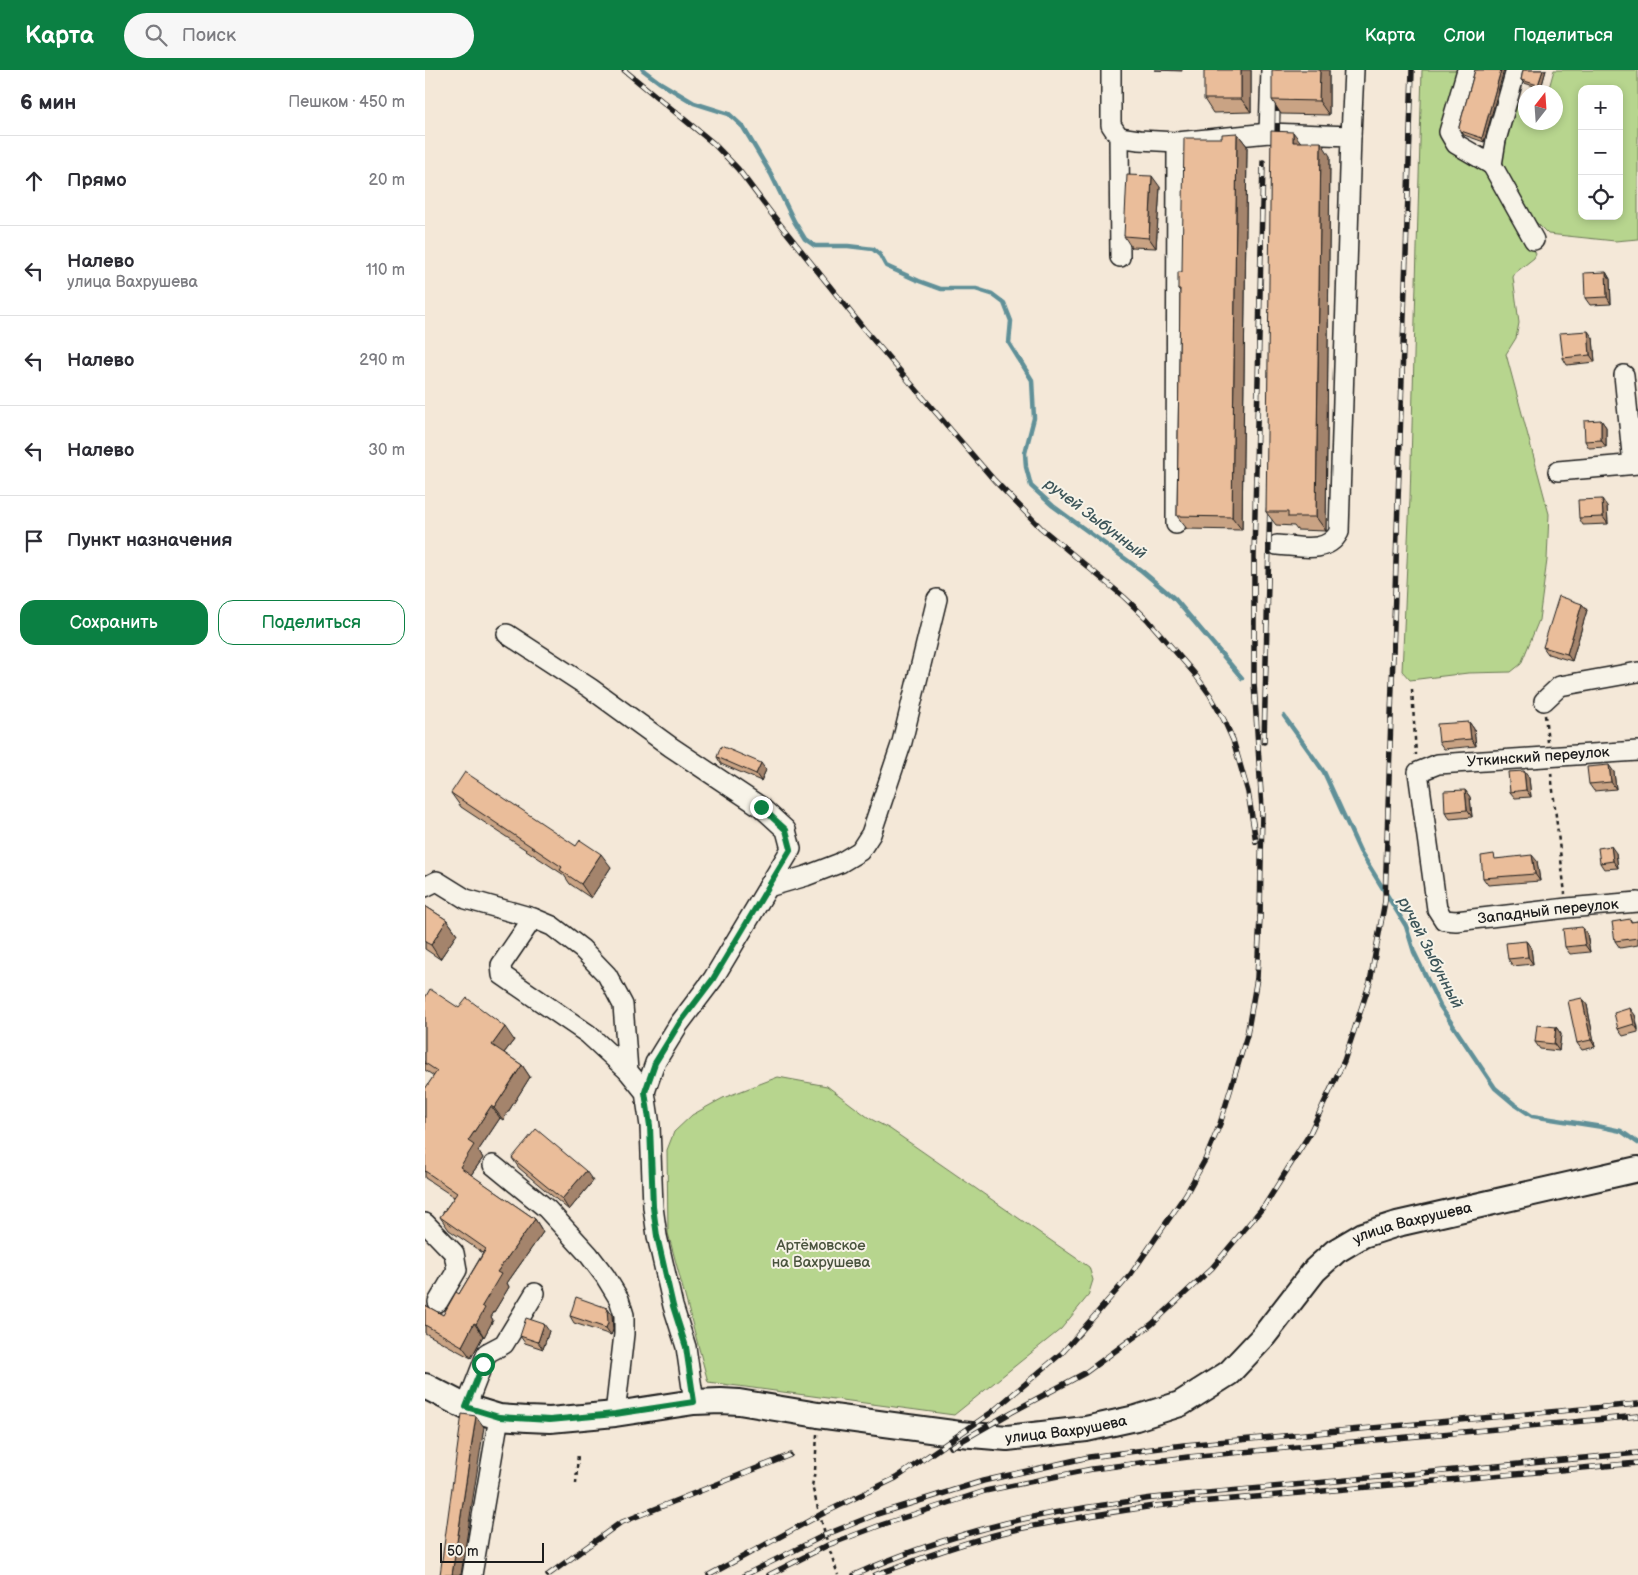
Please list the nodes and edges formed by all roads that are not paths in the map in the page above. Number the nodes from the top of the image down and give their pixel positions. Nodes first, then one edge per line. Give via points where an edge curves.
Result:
1 (1111, 70) edge
2 (1271, 70) edge
3 (1354, 70) edge
4 (1467, 70) edge
5 (1516, 70) edge
6 (1269, 133) junction
7 (1119, 136) junction
8 (1351, 136) junction
9 (1177, 142) junction
10 (1492, 165) junction
11 (1534, 240) dead end
12 (1120, 257) dead end
13 (1623, 375) dead end
14 (1636, 464) edge
15 (1558, 471) dead end
16 (1176, 524) edge
17 (1277, 545) dead end
18 (937, 599) dead end
19 (507, 634) dead end
20 (1638, 672) edge
21 (1544, 701) road end
22 (1638, 751) edge
23 (429, 879) edge
24 (768, 887) junction
25 (1638, 902) edge
26 (533, 918) junction
27 (1456, 921) joint
28 (629, 1071) junction
29 (645, 1092) junction
30 (493, 1164) dead end
31 (1638, 1169) edge
32 (425, 1223) edge
33 (535, 1293) dead end
34 (438, 1302) dead end
35 (425, 1386) edge
36 (694, 1402) junction
37 (466, 1407) junction
38 (615, 1414) junction
39 (499, 1417) junction
40 (472, 1575) edge

1 - 7 street via 1111,125
2 - 6 street
3 - 8 street
4 - 10 street via 1449,132 1456,144
5 - 10 street
6 - 8 street
6 - 9 street
7 - 9 street
7 - 12 street
8 - 17 street via 1339,532 1335,540 1320,548
9 - 16 street
10 - 11 street
13 - 14 street
14 - 15 street
18 - 24 street via 902,742 871,834 860,851 840,863
19 - 24 street via 761,807 786,830 791,849
20 - 21 street via 1560,686
22 - 27 street, Уткинский переулок via 1438,764 1418,772 1437,909 1444,920
23 - 26 street via 466,899
24 - 29 street via 713,979 655,1063
25 - 27 street, Западный переулок
26 - 28 street via 552,926 582,949 607,975 623,1005
26 - 28 street via 501,965 501,975 588,1034
28 - 29 street
29 - 36 street via 657,1236 686,1347
30 - 38 street via 547,1210 589,1255 619,1299 624,1315 624,1334
31 - 36 main road, улица Вахрушева via 1397,1224 1363,1235 1336,1251 1315,1270 1263,1337 1229,1373 1180,1404 1136,1418 1086,1429 1007,1438 739,1402
32 - 34 street via 454,1253 457,1270
33 - 37 street via 504,1344 487,1353
35 - 37 main road, улица Вахрушева
36 - 38 main road, улица Вахрушева
37 - 39 main road, улица Вахрушева
38 - 39 main road, улица Вахрушева via 550,1420
39 - 40 street

